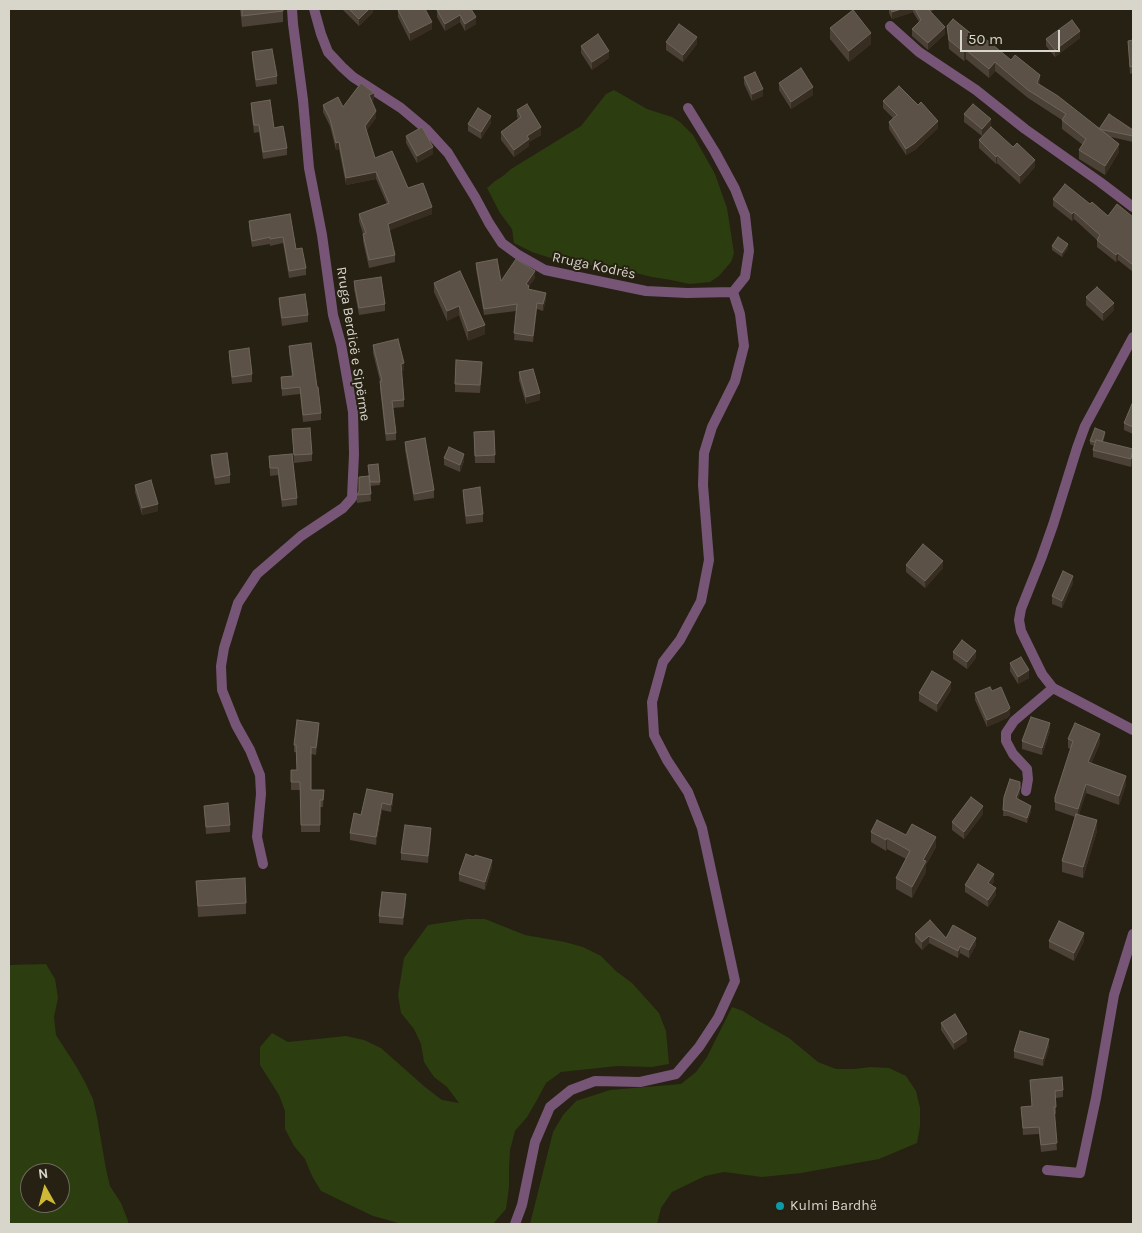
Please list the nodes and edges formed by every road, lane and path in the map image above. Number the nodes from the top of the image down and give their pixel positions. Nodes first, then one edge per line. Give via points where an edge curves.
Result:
1 (292, 9) edge
2 (314, 9) edge
3 (890, 26) dead end
4 (688, 108) dead end
5 (1133, 207) edge
6 (733, 292) junction
7 (1133, 337) edge
8 (1053, 688) junction
9 (1133, 730) edge
10 (1026, 791) dead end
11 (263, 864) dead end
12 (1133, 934) edge
13 (1047, 1170) dead end
14 (516, 1224) edge

1 - 11 street, Rruga Berdicë e Sipërme via 309,168 333,315 342,344 352,412 354,454 352,498 343,508 300,536 257,574 238,603 224,648 222,690 260,775 258,837
2 - 6 street, Rruga Kodrës via 328,52 353,77 401,108 448,153 502,243 517,254 545,270 646,291
3 - 5 street via 919,52 976,90 1024,129
4 - 6 street via 731,181 745,215 749,251 745,277
6 - 14 street via 744,346 735,381 712,427 704,453 709,560 700,601 680,640 663,662 652,702 654,735 688,792 702,828 735,981 718,1018 676,1074 640,1082 595,1081 571,1090 550,1107 535,1142
7 - 8 street via 1085,426 1042,559 1021,609 1021,631 1042,674
8 - 9 street
8 - 10 street via 1014,721 1006,733 1006,741 1013,754 1027,768
12 - 13 street via 1114,995 1080,1173

